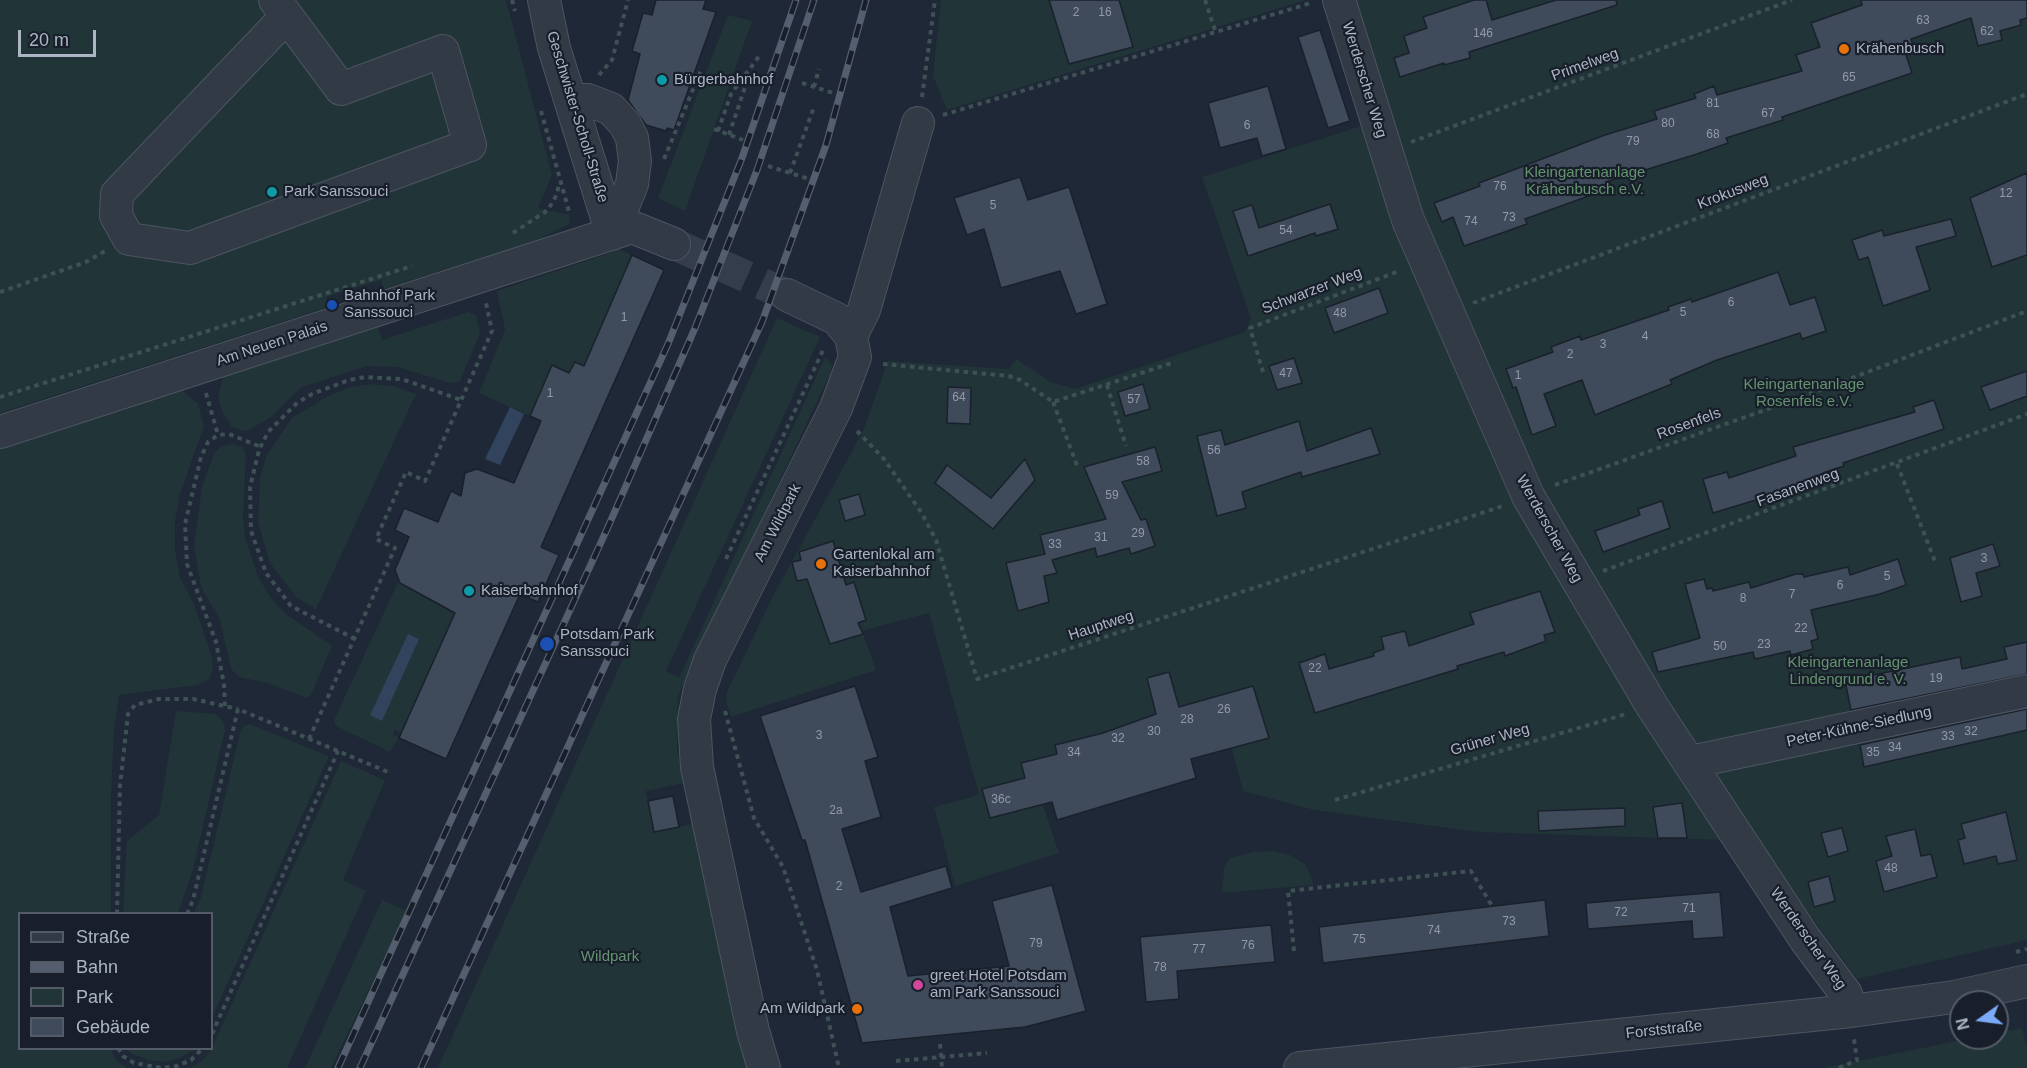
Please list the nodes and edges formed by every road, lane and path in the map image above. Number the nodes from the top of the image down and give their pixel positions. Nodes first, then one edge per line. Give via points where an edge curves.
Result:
1 (544, 0) edge
2 (628, 0) edge
3 (935, 0) edge
4 (1205, 0) edge
5 (1321, 0) edge
6 (1339, 0) edge
7 (1792, 0) edge
8 (281, 9) edge
9 (1215, 30) junction
10 (760, 55) dead end
11 (702, 68) dead end
12 (819, 69) dead end
13 (802, 83) dead end
14 (746, 84) dead end
15 (814, 87) junction
16 (836, 94) dead end
17 (2027, 94) edge
18 (571, 98) junction
19 (814, 107) dead end
20 (918, 123) junction
21 (729, 135) junction
22 (742, 140) dead end
23 (1385, 152) junction
24 (661, 166) dead end
25 (768, 166) dead end
26 (790, 173) junction
27 (560, 179) dead end
28 (809, 179) dead end
29 (513, 233) dead end
30 (612, 234) junction
31 (129, 239) junction
32 (674, 244) tunnel mouth
33 (1425, 261) junction
34 (0, 292) edge
35 (787, 295) tunnel mouth
36 (486, 303) dead end
37 (2027, 311) edge
38 (1447, 313) junction
39 (838, 341) junction
40 (1175, 362) dead end
41 (887, 365) dead end
42 (1263, 372) dead end
43 (1107, 386) junction
44 (206, 392) dead end
45 (461, 400) junction
46 (1053, 402) junction
47 (836, 408) junction
48 (2027, 414) edge
49 (0, 432) edge
50 (218, 435) junction
51 (1126, 446) dead end
52 (261, 447) junction
53 (1897, 464) junction
54 (1078, 468) dead end
55 (1528, 496) junction
56 (1936, 564) dead end
57 (721, 570) dead end
58 (1577, 581) junction
59 (355, 639) junction
60 (700, 689) junction
61 (2027, 691) edge
62 (225, 706) junction
63 (1652, 706) junction
64 (238, 709) junction
65 (309, 739) junction
66 (338, 751) junction
67 (1690, 762) junction
68 (388, 772) dead end
69 (1335, 800) dead end
70 (1492, 906) dead end
71 (117, 912) edge
72 (188, 912) edge
73 (1294, 951) dead end
74 (2027, 981) edge
75 (1851, 1011) junction
76 (213, 1032) edge
77 (940, 1044) dead end
78 (120, 1050) edge
79 (201, 1050) edge
80 (987, 1053) dead end
81 (941, 1057) junction
82 (896, 1061) dead end
83 (131, 1062) junction
84 (130, 1068) edge
85 (764, 1068) edge
86 (839, 1068) edge
87 (942, 1068) edge
88 (1300, 1068) edge
89 (1839, 1068) edge

1 - 18 street, Geschwister-Scholl-Straße via 554,48
2 - 18 path via 612,60
3 - 20 path
4 - 9 path
5 - 9 path
6 - 23 street, Werderscher Weg
7 - 23 path, Primelweg
8 - 31 street via 117,194 116,216
8 - 31 street via 341,89 443,51 470,145 190,248
9 - 20 path
10 - 21 path via 731,94 716,130
11 - 24 path
12 - 15 path
13 - 15 path
14 - 21 path
15 - 16 path
17 - 38 path, Krokusweg
18 - 30 street, Geschwister-Scholl-Straße
18 - 30 street via 588,99 611,109 632,138 632,184
19 - 26 path
20 - 39 street via 864,310
21 - 22 path
23 - 33 street, Werderscher Weg
25 - 26 path
26 - 28 path
27 - 29 path via 548,210
30 - 32 street via 632,227
30 - 49 street, Am Neuen Palais
31 - 34 path via 86,262
33 - 38 street, Werderscher Weg
33 - 42 path, Schwarzer Weg via 1250,328
35 - 39 street via 837,320
36 - 45 path via 492,331
37 - 55 path, Rosenfels
38 - 55 street, Werderscher Weg
39 - 47 street, Am Wildpark via 855,357
39 - 57 path
40 - 43 path
41 - 46 path via 1009,376
43 - 46 path
43 - 51 path
44 - 50 path
45 - 52 path via 402,379 348,380 297,403 279,418
45 - 59 path via 425,481 406,472 380,529 376,539 395,548
46 - 54 path
47 - 55 path, Hauptweg via 884,459 931,531 976,680
47 - 60 street, Am Wildpark via 710,660
48 - 53 path, Fasanenweg
50 - 52 path via 229,434
50 - 62 path via 208,442 201,457 185,524 185,545 193,585 216,642
52 - 59 path via 250,487 250,508 251,531 266,573 291,606
53 - 56 path
53 - 58 path, Fasanenweg
55 - 58 street, Werderscher Weg
58 - 63 street, Werderscher Weg
59 - 65 path
60 - 85 street, Am Wildpark via 694,719 697,767
60 - 86 path via 723,701 754,818 783,867 817,970
61 - 67 street, Peter-Kühne-Siedlung
62 - 64 path
62 - 71 path via 193,699 159,699 135,705 128,714 120,786
63 - 67 street, Werderscher Weg
63 - 69 path, Grüner Weg
64 - 65 path
64 - 72 path
65 - 66 path
66 - 68 path
66 - 76 path
67 - 75 street, Werderscher Weg via 1805,939 1846,994
70 - 73 path via 1471,871 1288,891
74 - 75 street, Forststraße via 1954,997
75 - 88 street, Forststraße
75 - 89 path via 1857,1060
77 - 81 path
78 - 83 path
79 - 83 path via 177,1066 149,1068
80 - 81 path
81 - 82 path
81 - 87 path
83 - 84 path

